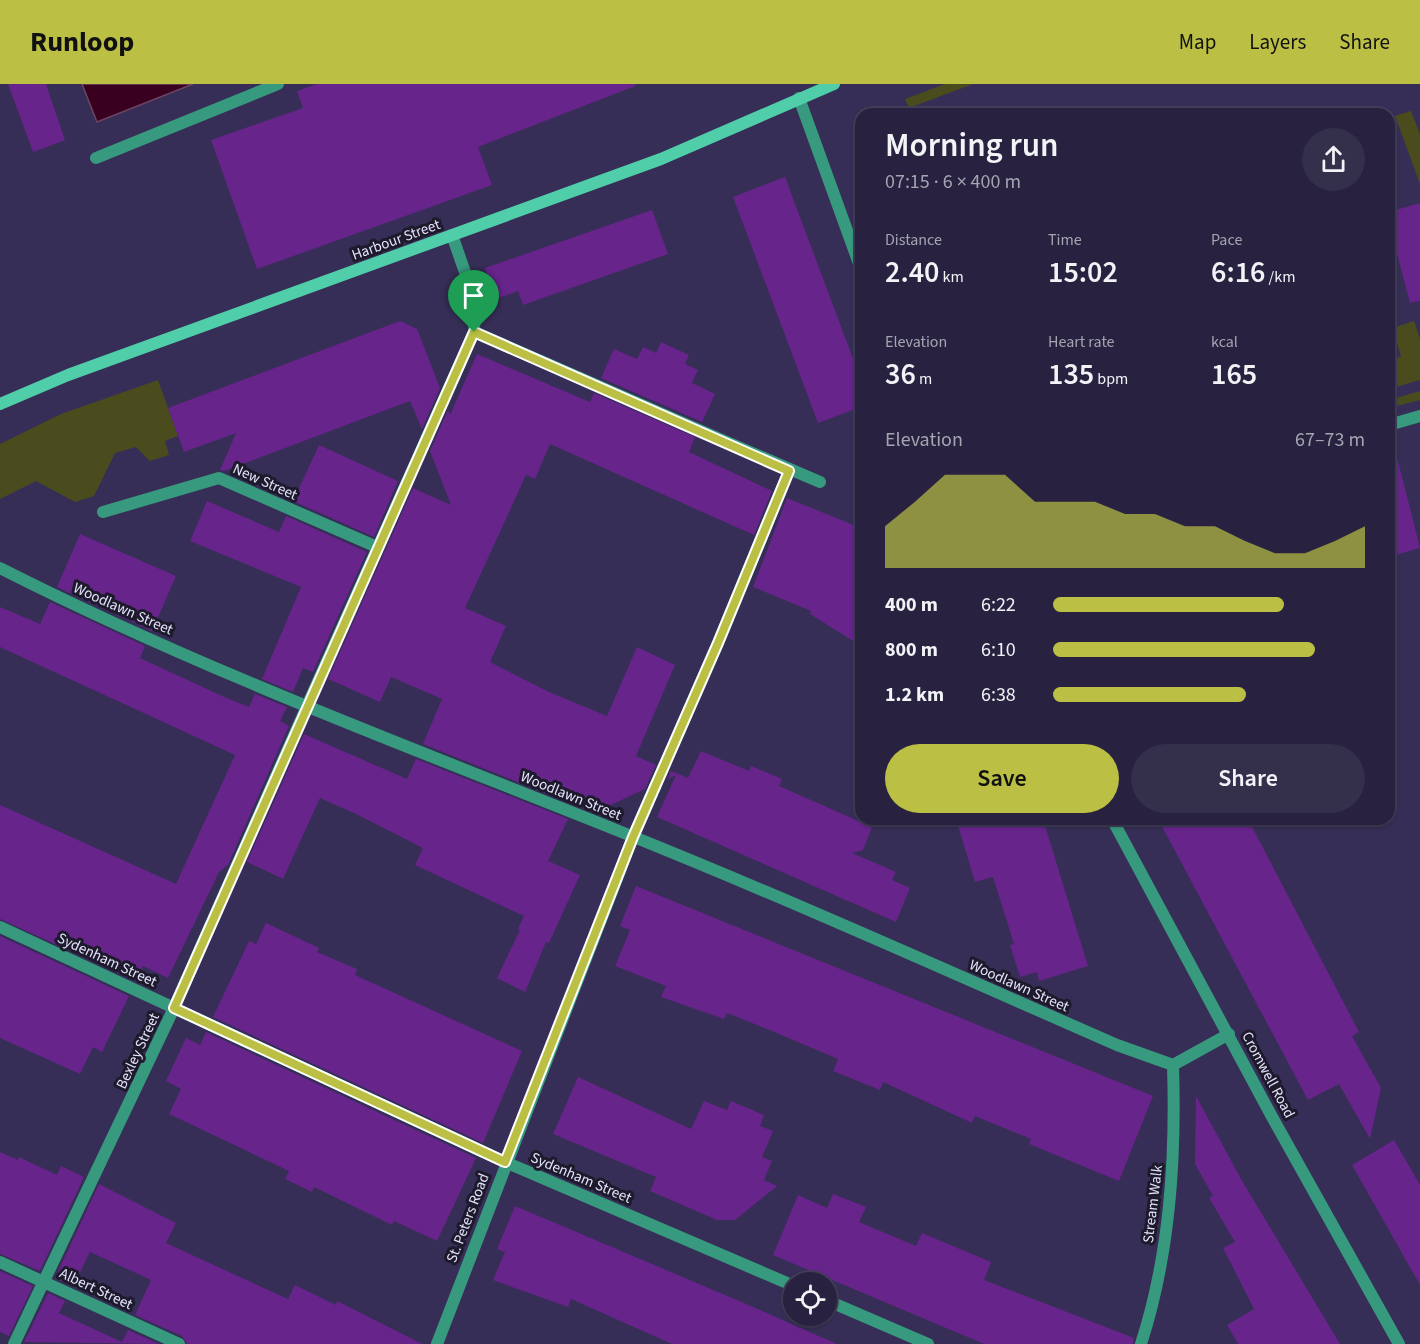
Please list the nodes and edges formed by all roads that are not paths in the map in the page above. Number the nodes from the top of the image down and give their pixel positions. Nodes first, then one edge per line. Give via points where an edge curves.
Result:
1 (278, 84) edge
2 (834, 84) edge
3 (799, 98) junction
4 (96, 158) dead end
5 (452, 235) junction
6 (855, 252) edge
7 (474, 332) junction
8 (0, 404) edge
9 (1420, 416) edge
10 (1395, 422) edge
11 (789, 471) junction
12 (820, 482) dead end
13 (103, 512) dead end
14 (377, 547) junction
15 (0, 568) edge
16 (307, 706) junction
17 (1115, 825) edge
18 (633, 837) junction
19 (0, 927) edge
20 (174, 1008) junction
21 (1229, 1034) junction
22 (1173, 1065) junction
23 (505, 1162) junction
24 (0, 1262) edge
25 (783, 1281) edge
26 (44, 1282) junction
27 (837, 1305) edge
28 (14, 1344) edge
29 (179, 1344) edge
30 (437, 1344) edge
31 (928, 1344) edge
32 (1141, 1344) edge
33 (1399, 1344) edge

1 - 4 street
2 - 3 main road, Harbour Street
3 - 5 main road, Harbour Street via 661,159
3 - 6 street
5 - 7 street, Bexley Street via 475,300
5 - 8 main road, Harbour Street via 68,375
7 - 11 street
7 - 14 street, Bexley Street
9 - 10 street
11 - 12 street
11 - 18 street, St. Peters Road
13 - 14 street, New Street via 219,478
14 - 16 street, Bexley Street
15 - 16 street, Woodlawn Street
16 - 18 street, Woodlawn Street
16 - 20 street, Bexley Street
17 - 21 street, Cromwell Road
18 - 22 street, Woodlawn Street via 1116,1045
18 - 23 street, St. Peters Road
19 - 20 street, Sydenham Street
20 - 23 street, Sydenham Street
20 - 26 street, Bexley Street
21 - 22 street
21 - 33 street, Cromwell Road
22 - 32 street, Stream Walk via 1174,1167 1159,1269
23 - 25 street, Sydenham Street
23 - 30 street, St. Peters Road
24 - 26 street, Albert Street
26 - 28 street, Bexley Street
26 - 29 street, Albert Street
27 - 31 street

